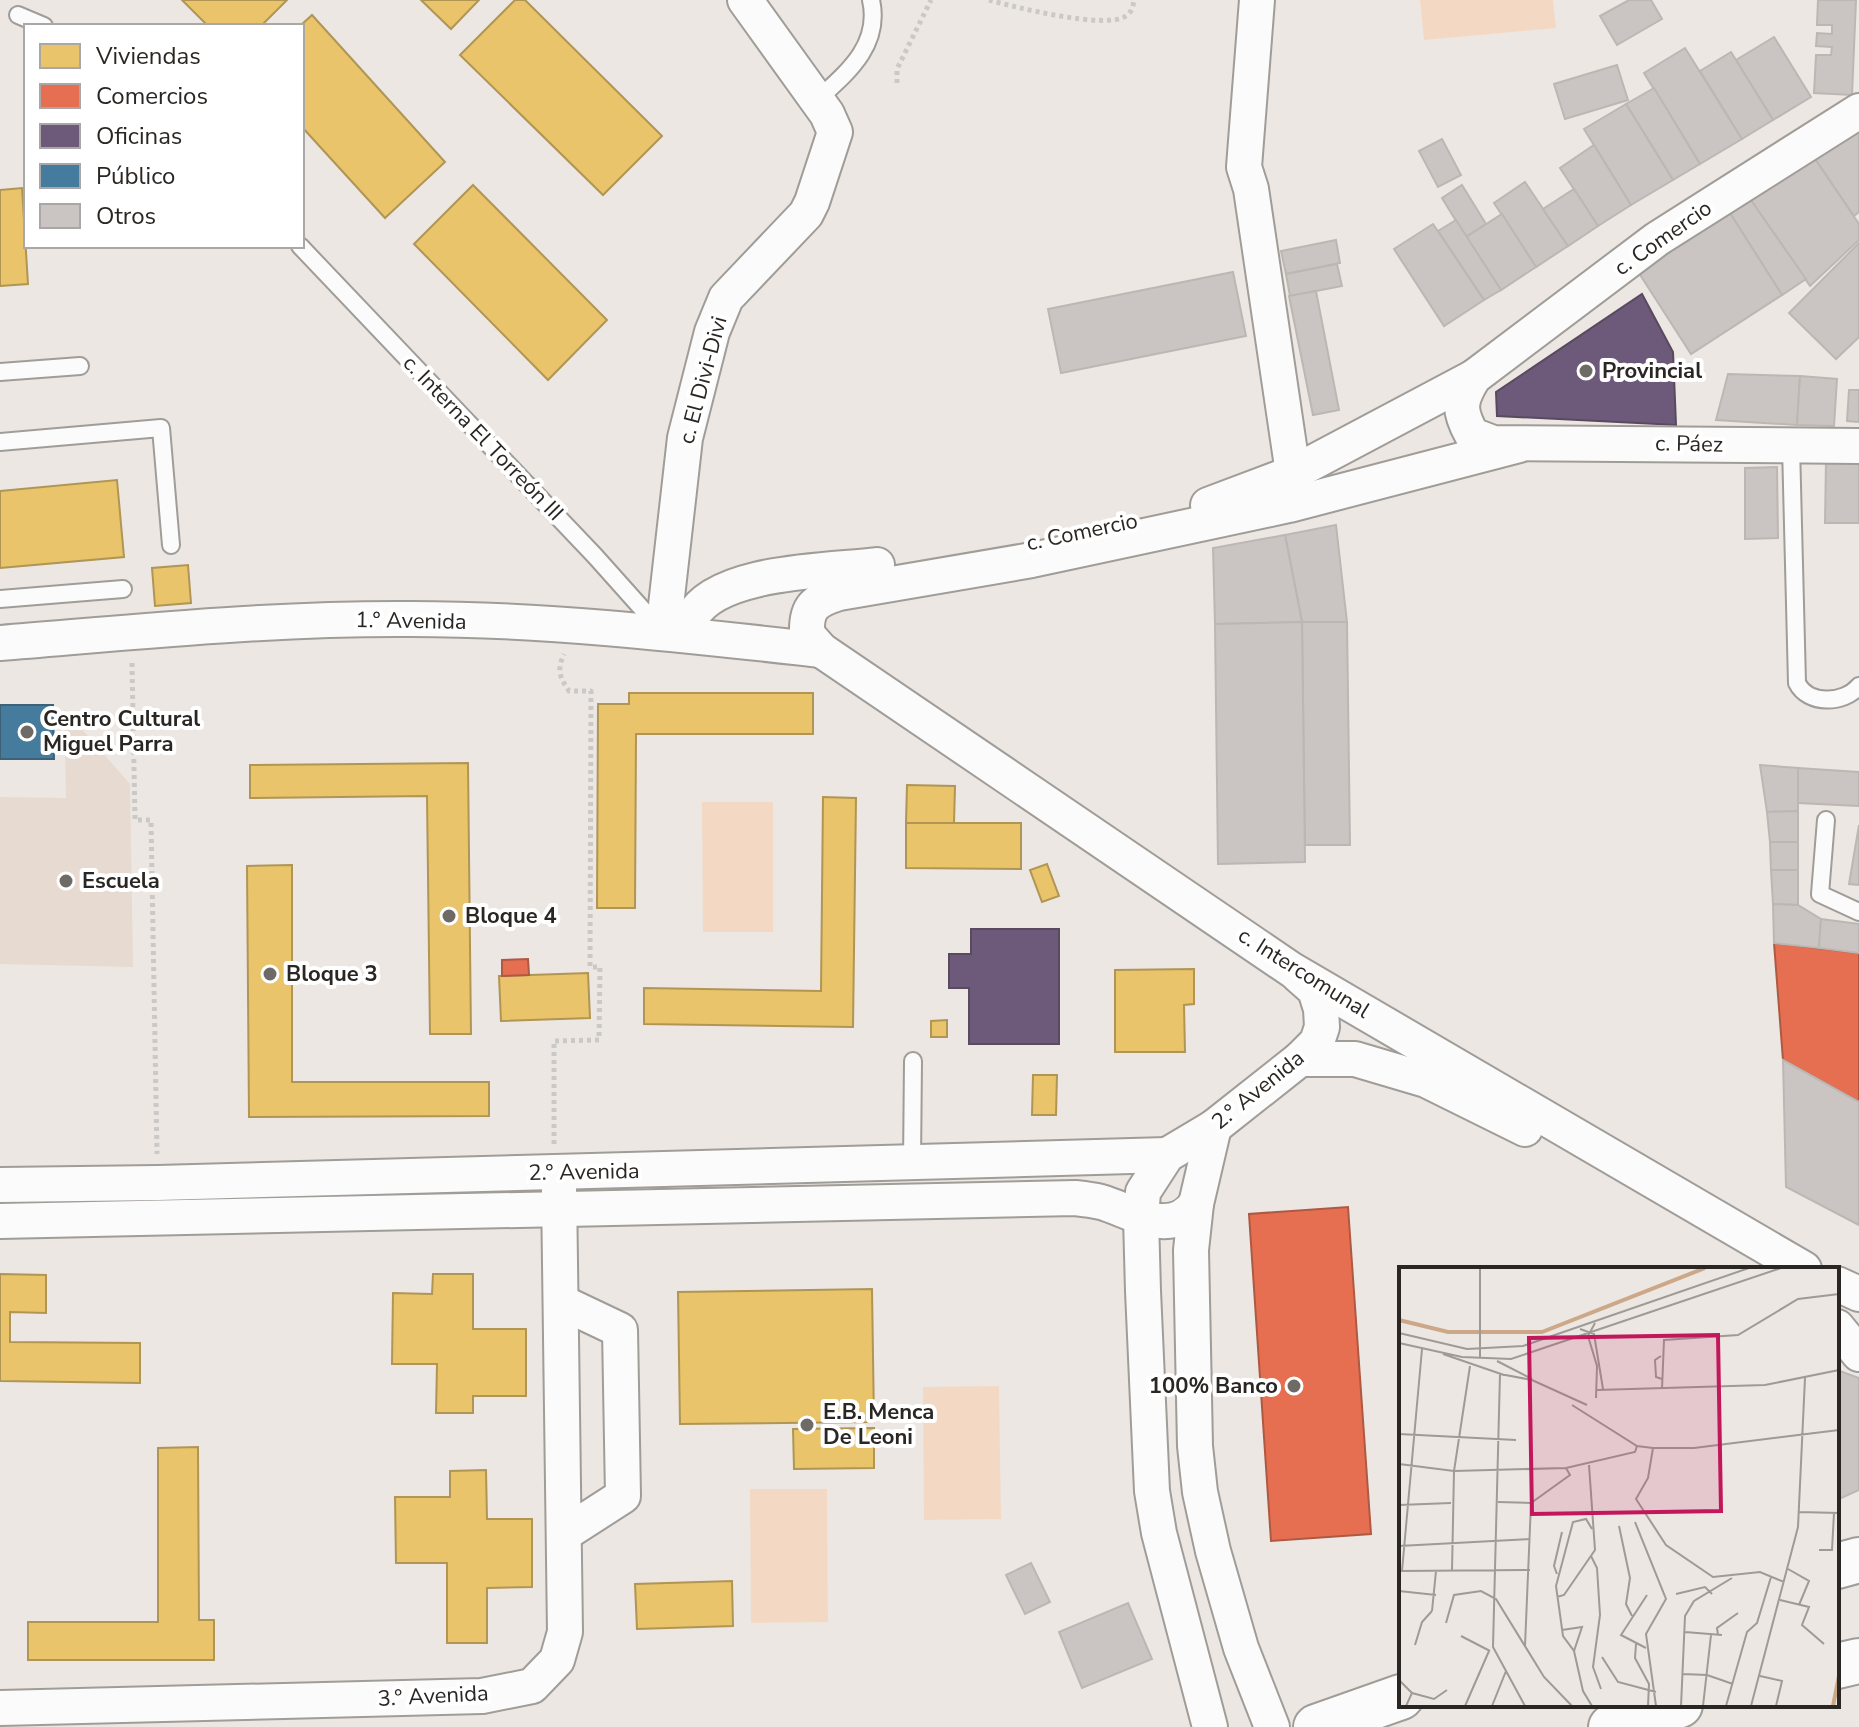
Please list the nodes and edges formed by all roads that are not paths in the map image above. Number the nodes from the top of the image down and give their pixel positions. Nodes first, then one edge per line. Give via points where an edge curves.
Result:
1 (745, 0) edge
2 (871, 0) edge
3 (1257, 0) edge
4 (18, 15) dead end
5 (39, 24) edge
6 (817, 100) junction
7 (1859, 111) edge
8 (302, 248) edge
9 (80, 366) dead end
10 (0, 372) edge
11 (1474, 377) junction
12 (0, 442) edge
13 (1519, 445) junction
14 (1791, 446) junction
15 (1859, 446) edge
16 (1293, 473) junction
17 (171, 545) dead end
18 (841, 569) junction
19 (123, 589) dead end
20 (0, 599) edge
21 (816, 602) junction
22 (676, 634) junction
23 (0, 643) edge
24 (821, 650) junction
25 (1859, 686) edge
26 (1826, 820) dead end
27 (1859, 912) edge
28 (1292, 970) junction
29 (1300, 1059) junction
30 (913, 1061) dead end
31 (1214, 1127) junction
32 (1167, 1155) junction
33 (912, 1163) junction
34 (557, 1173) junction
35 (0, 1185) edge
36 (1196, 1204) junction
37 (560, 1210) junction
38 (1141, 1218) junction
39 (0, 1221) edge
40 (1788, 1267) edge
41 (1839, 1285) edge
42 (1859, 1294) edge
43 (561, 1302) junction
44 (1839, 1318) edge
45 (1859, 1325) edge
46 (1839, 1329) edge
47 (1859, 1354) edge
48 (564, 1534) junction
49 (1859, 1560) edge
50 (1839, 1565) edge
51 (1859, 1661) edge
52 (1839, 1666) edge
53 (1399, 1698) edge
54 (1674, 1707) edge
55 (0, 1708) edge
56 (1210, 1727) edge
57 (1272, 1727) edge
58 (1316, 1727) edge
59 (1611, 1727) edge

1 - 6 street, c. El Divi-Divi
2 - 6 lane via 873,32 868,46
3 - 16 street via 1244,167
4 - 5 lane
6 - 22 street, c. El Divi-Divi via 835,132 812,202 726,298 712,332 685,438
7 - 11 street, c. Comercio via 1657,239
8 - 22 lane, c. Interna El Torreón III
9 - 10 lane
11 - 13 street via 1463,394 1461,410 1472,435
11 - 16 street, c. Comercio
12 - 17 lane via 161,428
13 - 14 street, c. Páez
13 - 21 street via 1289,505 1032,560 839,593
14 - 15 street, c. Páez
14 - 25 lane via 1797,683 1811,697 1830,699 1843,698
16 - 18 street, c. Comercio via 1205,506 1045,542
18 - 21 street
18 - 22 street, c. Comercio via 749,581 712,596
19 - 20 lane
21 - 24 street via 809,612 807,634
22 - 23 street, 1.° Avenida via 412,619 263,622
22 - 24 street, 1.° Avenida
24 - 28 street, c. Intercomunal
26 - 27 lane via 1820,894
28 - 29 street, 2.° Avenida via 1315,990 1321,1009 1317,1042
28 - 40 street, c. Intercomunal
29 - 31 street, 2.° Avenida
29 - 40 street, c. Intercomunal via 1355,1059 1426,1080
30 - 33 lane
31 - 32 street, 2.° Avenida
31 - 36 street
32 - 33 street, 2.° Avenida
32 - 38 street, 2.° Avenida via 1143,1192
33 - 34 street, 2.° Avenida
34 - 35 street, 2.° Avenida
34 - 37 street, 3.° Avenida
36 - 38 street via 1179,1219
36 - 57 street via 1192,1379 1200,1492 1241,1648
37 - 38 street via 1075,1198
37 - 39 street
37 - 43 street, 3.° Avenida
38 - 56 street, 2.° Avenida via 1152,1491
41 - 42 street
43 - 48 street, 3.° Avenida
43 - 48 street via 620,1330 623,1496
44 - 45 street
46 - 47 street
48 - 55 street, 3.° Avenida via 565,1632 557,1660 532,1686 482,1696
49 - 50 main road
51 - 52 main road
53 - 58 main road
54 - 59 main road

